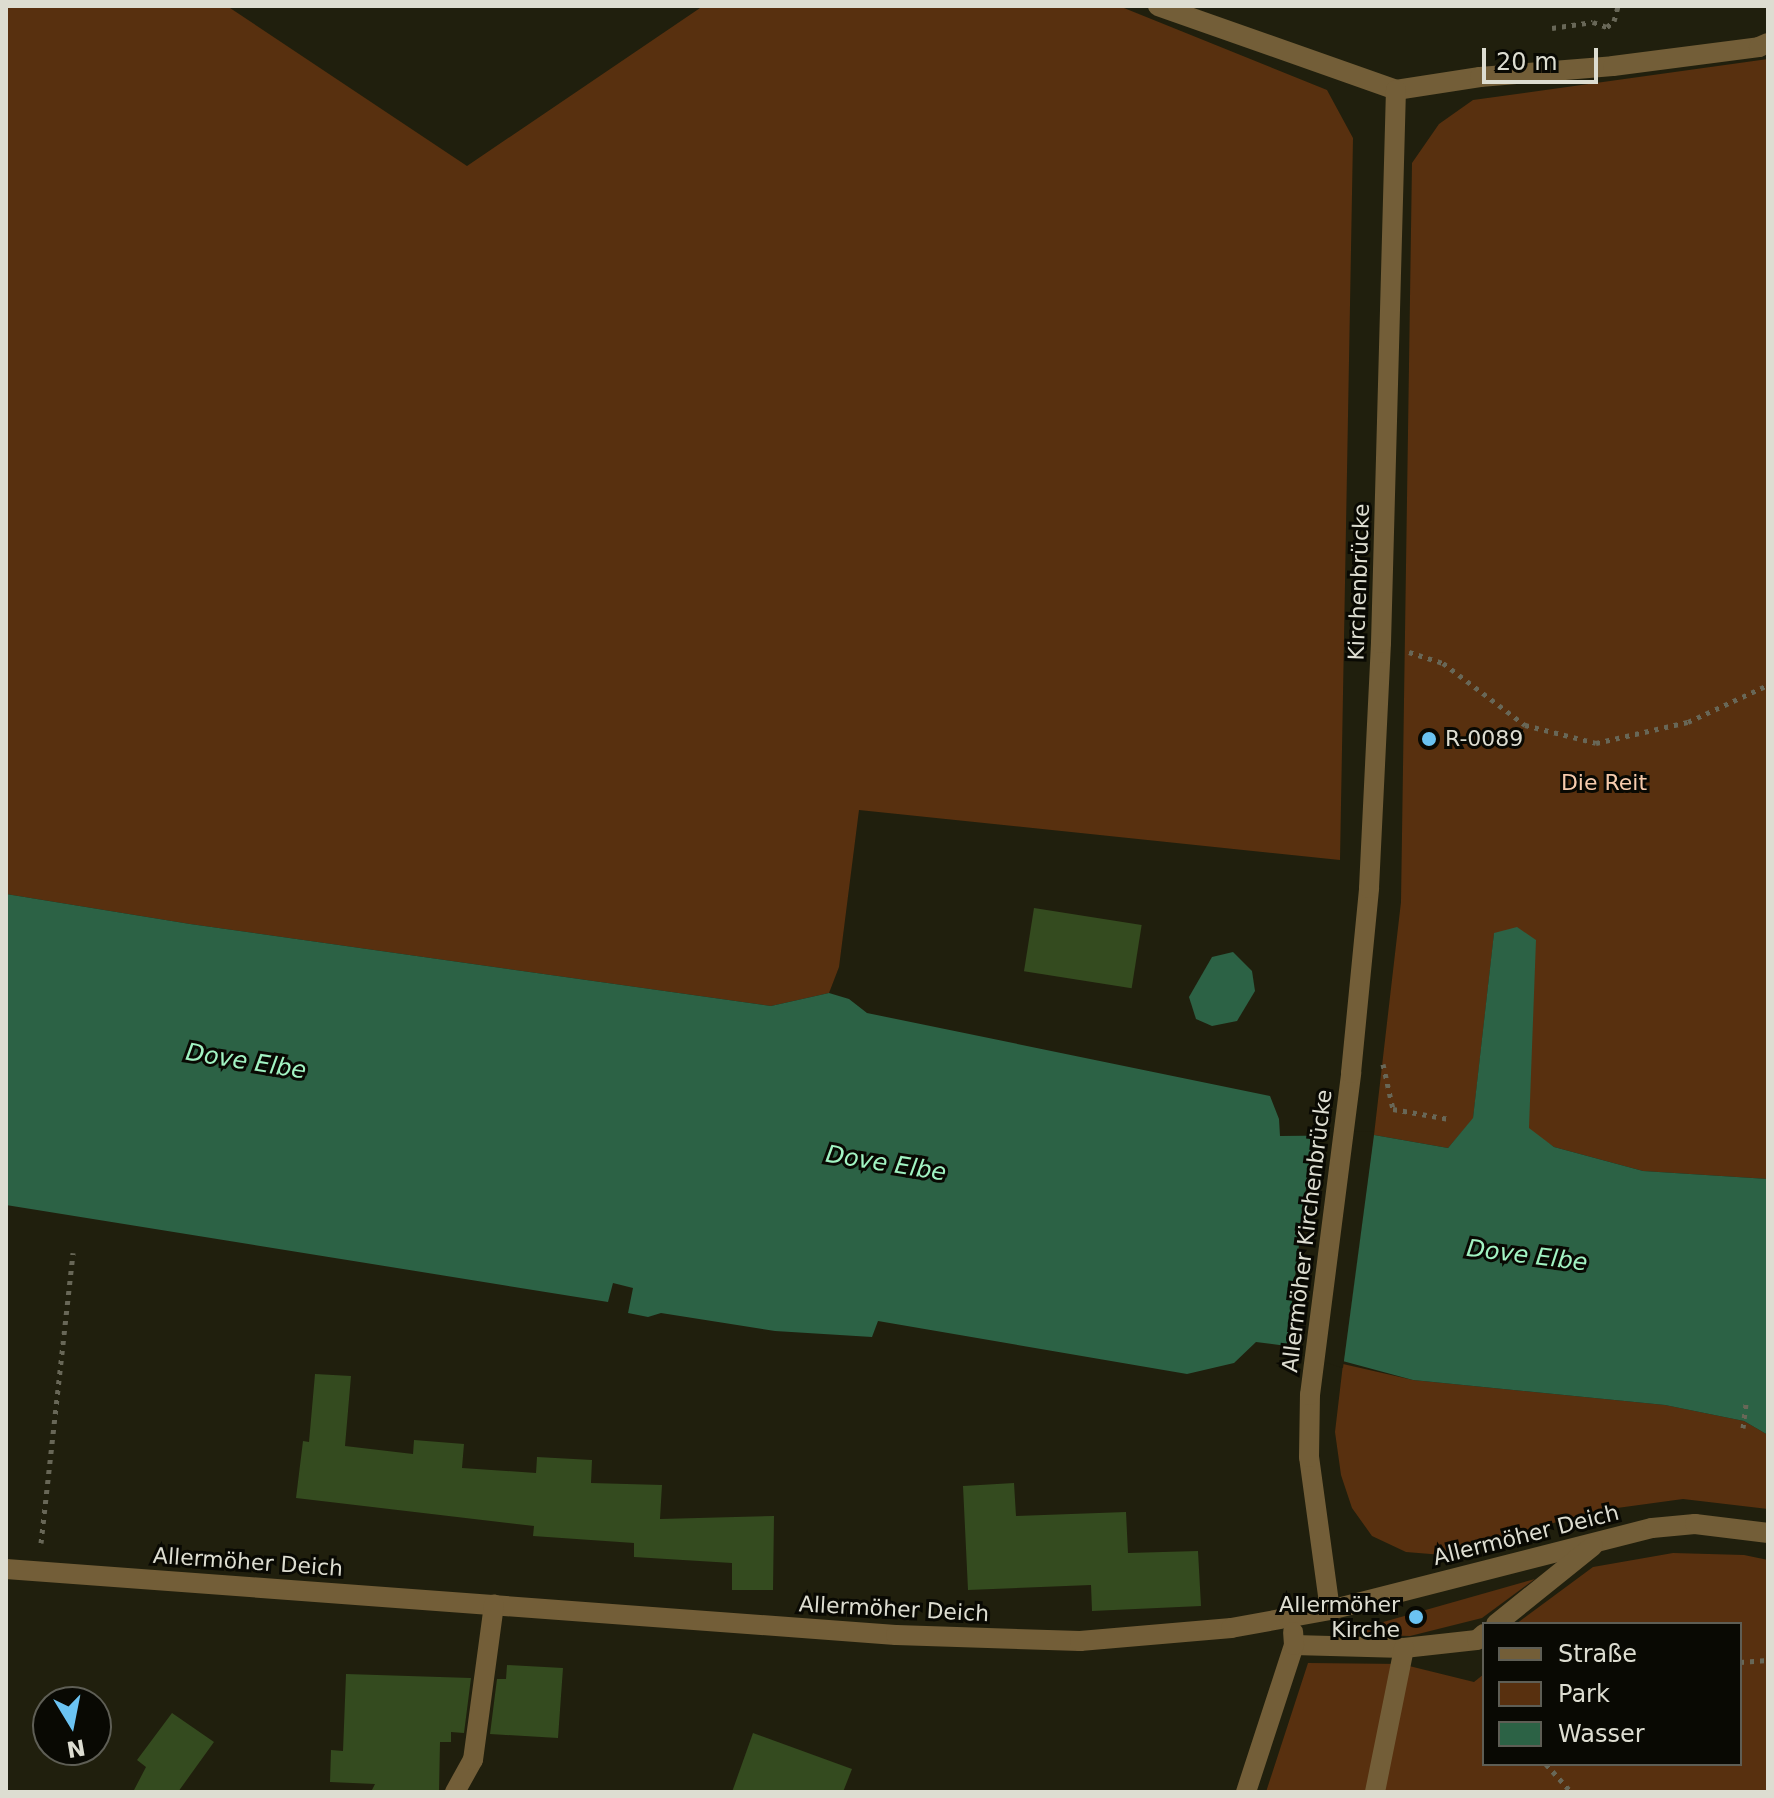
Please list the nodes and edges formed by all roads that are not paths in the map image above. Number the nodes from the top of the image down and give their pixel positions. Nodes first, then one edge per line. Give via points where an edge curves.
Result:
1 (1158, 6) edge
2 (1768, 43) edge
3 (1396, 90) junction
4 (1352, 1066) joint
5 (1768, 1533) edge
6 (1600, 1540) junction
7 (6, 1569) edge
8 (494, 1604) junction
9 (1330, 1610) junction
10 (1292, 1617) junction
11 (1498, 1622) edge
12 (1482, 1636) edge
13 (1294, 1645) junction
14 (1404, 1648) junction
15 (455, 1792) edge
16 (1246, 1792) edge
17 (1375, 1792) edge

1 - 3 street
2 - 3 street
3 - 4 street, Kirchenbrücke via 1381,643 1369,888
4 - 9 street, Allermöher Kirchenbrücke via 1310,1395 1309,1457
5 - 6 street, Allermöher Deich via 1695,1524
6 - 9 street, Allermöher Deich
6 - 11 street
7 - 8 street, Allermöher Deich
8 - 10 street, Allermöher Deich via 896,1635 1080,1641 1231,1628
8 - 15 street via 473,1760
9 - 10 street, Allermöher Deich
10 - 13 street
12 - 14 street
13 - 14 street
13 - 16 street
14 - 17 street

